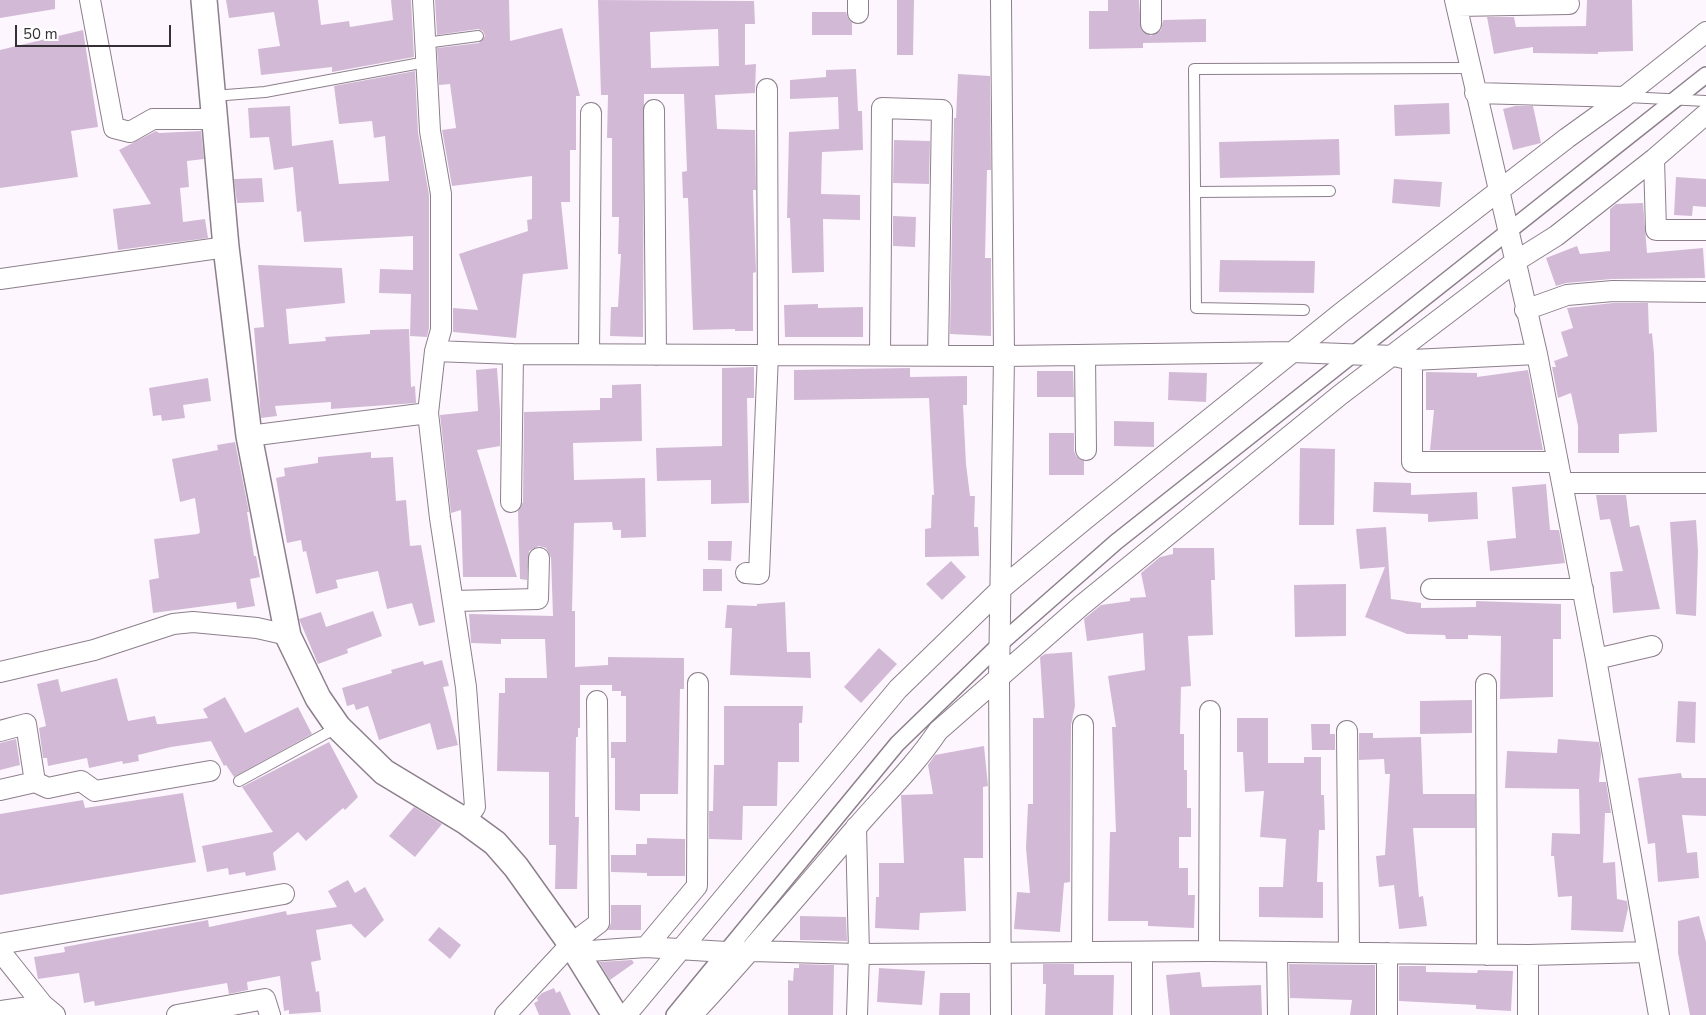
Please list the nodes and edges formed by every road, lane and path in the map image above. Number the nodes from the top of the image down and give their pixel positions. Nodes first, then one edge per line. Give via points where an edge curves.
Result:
1 (90, 0) edge
2 (204, 0) edge
3 (423, 0) edge
4 (1000, 0) edge
5 (1151, 0) edge
6 (1456, 3) edge
7 (1569, 4) dead end
8 (1151, 24) dead end
9 (1706, 32) edge
10 (478, 36) dead end
11 (425, 52) junction
12 (1470, 68) junction
13 (1706, 75) edge
14 (767, 88) dead end
15 (1475, 93) junction
16 (1624, 97) junction
17 (1674, 100) junction
18 (1706, 101) edge
19 (213, 108) junction
20 (654, 110) dead end
21 (591, 113) dead end
22 (1706, 114) edge
23 (1654, 159) junction
24 (1330, 191) dead end
25 (1195, 192) junction
26 (1499, 192) junction
27 (1706, 230) edge
28 (1509, 232) junction
29 (226, 247) junction
30 (1516, 261) junction
31 (0, 279) edge
32 (1706, 292) edge
33 (1304, 310) dead end
34 (1525, 310) junction
35 (434, 351) junction
36 (1292, 352) junction
37 (513, 354) junction
38 (589, 354) junction
39 (768, 354) junction
40 (1351, 354) junction
41 (1537, 354) junction
42 (656, 355) junction
43 (880, 355) junction
44 (1085, 355) junction
45 (938, 356) junction
46 (1004, 356) junction
47 (1403, 358) junction
48 (428, 414) junction
49 (249, 436) junction
50 (1086, 450) dead end
51 (1558, 462) junction
52 (1562, 483) junction
53 (1706, 483) edge
54 (511, 502) dead end
55 (539, 558) dead end
56 (746, 573) dead end
57 (1002, 588) junction
58 (1431, 589) dead end
59 (1582, 589) junction
60 (453, 601) junction
61 (288, 635) junction
62 (1001, 643) junction
63 (1652, 646) dead end
64 (1596, 659) junction
65 (0, 672) edge
66 (999, 679) junction
67 (698, 683) dead end
68 (1486, 684) dead end
69 (598, 701) dead end
70 (1210, 711) dead end
71 (1083, 724) dead end
72 (338, 727) junction
73 (0, 731) edge
74 (1347, 731) dead end
75 (210, 771) dead end
76 (239, 781) dead end
77 (35, 782) junction
78 (0, 790) edge
79 (465, 821) junction
80 (856, 828) junction
81 (284, 894) dead end
82 (0, 944) edge
83 (646, 947) junction
84 (573, 948) junction
85 (681, 949) junction
86 (752, 950) junction
87 (0, 951) edge
88 (1209, 951) junction
89 (726, 952) junction
90 (1082, 952) junction
91 (1142, 952) junction
92 (1277, 952) junction
93 (1349, 952) junction
94 (1648, 952) junction
95 (1002, 953) junction
96 (1387, 953) junction
97 (859, 954) junction
98 (1487, 955) junction
99 (1528, 955) junction
100 (0, 1010) edge
101 (49, 1010) edge
102 (177, 1015) edge
103 (270, 1015) edge
104 (505, 1015) edge
105 (615, 1015) edge
106 (626, 1015) edge
107 (674, 1015) edge
108 (692, 1015) edge
109 (857, 1015) edge
110 (1001, 1015) edge
111 (1142, 1015) edge
112 (1278, 1015) edge
113 (1387, 1015) edge
114 (1528, 1015) edge
115 (1658, 1015) edge

1 - 19 street via 114,128 130,132 153,119
2 - 19 street
3 - 11 street
4 - 46 street
5 - 8 street
6 - 7 street
6 - 12 street
9 - 16 street
10 - 11 lane
11 - 19 lane
11 - 35 street via 430,132 441,194 441,330
12 - 15 street
12 - 25 lane via 1194,69
13 - 17 street
14 - 39 street
15 - 16 street
15 - 26 street
16 - 17 lane
16 - 26 street
17 - 18 lane
17 - 28 street
19 - 29 street
20 - 42 street
21 - 38 street
22 - 23 street
23 - 27 street via 1656,230
23 - 30 street via 1556,236
24 - 25 lane
25 - 33 lane via 1196,308
26 - 28 street
26 - 36 street
28 - 30 street
28 - 40 street
29 - 31 street
29 - 49 street
30 - 34 street
30 - 47 street
32 - 34 street via 1613,291 1567,295
34 - 41 street
35 - 37 street
35 - 48 street
36 - 40 street
36 - 44 street
36 - 57 street
37 - 38 street
37 - 54 street
38 - 42 street
39 - 42 street
39 - 43 street
39 - 56 street via 760,574
40 - 47 street
40 - 62 street via 1116,542
41 - 47 street
41 - 51 street
43 - 45 street
43 - 45 street via 882,108 942,110
44 - 46 street
44 - 50 street
45 - 46 street
46 - 57 street
47 - 51 street via 1412,462
47 - 66 street via 1340,395 1108,583
48 - 49 street
48 - 60 street
49 - 61 street
51 - 52 street
52 - 53 street
52 - 59 street
55 - 60 street via 538,599
57 - 62 street
57 - 85 street via 898,689
58 - 59 street
59 - 64 street
60 - 79 street via 466,687 475,807
61 - 65 street via 257,628 194,622 173,624 94,650
61 - 72 street via 318,698
62 - 66 street
62 - 89 street via 897,744
63 - 64 street
64 - 94 street
66 - 80 street via 938,731 922,754
66 - 95 street
67 - 83 street via 697,886
68 - 98 street
69 - 84 street via 599,923
70 - 88 street
71 - 90 street
72 - 76 lane
72 - 79 street via 384,772
73 - 77 street via 26,724
74 - 93 street
75 - 77 street via 95,791 81,781 48,788
77 - 78 street
79 - 84 street via 495,843 516,867
80 - 86 street
80 - 97 street
81 - 82 street
83 - 84 street
83 - 85 street
84 - 104 street
84 - 105 street
85 - 89 street
85 - 106 street
86 - 89 street
86 - 97 street
86 - 108 street
87 - 101 street
88 - 91 street
88 - 92 street
89 - 107 street
90 - 91 street
90 - 95 street
91 - 111 street
92 - 93 street
92 - 112 street
93 - 96 street
94 - 99 street
94 - 115 street
95 - 97 street
95 - 110 street
96 - 98 street
96 - 113 street
97 - 109 street
98 - 99 street
99 - 114 street
100 - 101 street
102 - 103 street via 265,999

